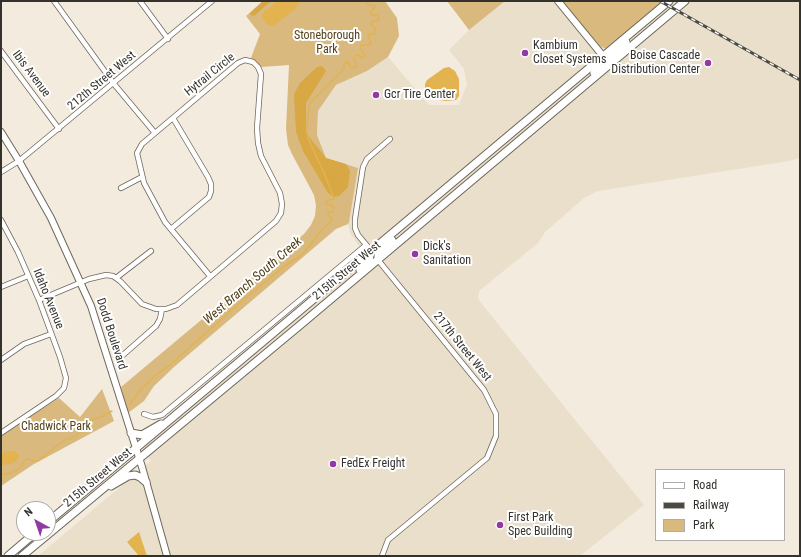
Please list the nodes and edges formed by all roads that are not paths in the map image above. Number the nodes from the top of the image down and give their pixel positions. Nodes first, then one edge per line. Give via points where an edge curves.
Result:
1 (54, 1) edge
2 (140, 1) edge
3 (212, 1) edge
4 (558, 1) edge
5 (669, 1) edge
6 (685, 1) edge
7 (643, 22) junction
8 (168, 38) junction
9 (1, 51) edge
10 (603, 56) junction
11 (610, 65) junction
12 (114, 84) junction
13 (563, 104) junction
14 (173, 118) junction
15 (59, 129) junction
16 (1, 132) edge
17 (155, 133) junction
18 (390, 140) dead end
19 (19, 162) junction
20 (1, 172) edge
21 (142, 177) junction
22 (121, 188) dead end
23 (415, 214) junction
24 (1, 220) edge
25 (171, 229) junction
26 (366, 245) junction
27 (151, 251) dead end
28 (371, 251) junction
29 (378, 260) junction
30 (28, 276) junction
31 (210, 276) junction
32 (116, 278) junction
33 (81, 283) junction
34 (1, 286) edge
35 (334, 297) junction
36 (39, 300) junction
37 (162, 309) junction
38 (51, 334) junction
39 (123, 355) dead end
40 (1, 360) edge
41 (188, 406) junction
42 (144, 414) dead end
43 (1, 433) edge
44 (131, 433) junction
45 (136, 449) junction
46 (139, 458) junction
47 (146, 482) junction
48 (91, 498) junction
49 (56, 515) edge
50 (26, 541) edge
51 (8, 556) edge
52 (22, 556) edge
53 (168, 556) edge
54 (382, 556) edge

1 - 12 street
2 - 8 street
3 - 8 street, 212th Street West
4 - 10 main road
5 - 7 main road, 215th Street West
6 - 11 main road, 215th Street West
7 - 10 main road, 215th Street West
7 - 11 main road via 611,58
8 - 12 street, 212th Street West
9 - 15 street, Ibis Avenue
10 - 13 main road via 603,64
10 - 23 main road, 215th Street West
11 - 13 main road, 215th Street West
12 - 15 street, 212th Street West
12 - 17 street
13 - 29 main road, 215th Street West
14 - 17 street, Hytrail Circle
14 - 25 street via 208,177 211,192 209,197
14 - 31 street, Hytrail Circle via 238,63 245,60 253,62 258,67 261,74 258,143 261,156 280,193 281,213 276,221
15 - 19 street, 212th Street West
16 - 19 main road, Dodd Boulevard
17 - 21 street, Hytrail Circle via 142,144 137,154
18 - 26 street via 367,159 363,167 355,228
19 - 20 street, 212th Street West
19 - 33 main road, Dodd Boulevard via 51,218
21 - 22 street
21 - 25 street, Hytrail Circle
23 - 28 main road, 215th Street West
23 - 29 main road via 403,230 382,248
24 - 30 street, Idaho Avenue
25 - 31 street, Hytrail Circle
26 - 28 street
26 - 42 street, 215th Street West via 162,415 153,417
27 - 32 street
28 - 35 main road via 369,260
28 - 41 main road, 215th Street West
29 - 35 main road, 215th Street West
29 - 54 street, 217th Street West via 484,390 496,414 496,436 487,458 388,540
30 - 34 street
30 - 36 street, Idaho Avenue
31 - 37 street, Hytrail Circle via 177,304 166,310
32 - 33 street via 99,276
32 - 37 street via 142,304
33 - 36 street
33 - 44 main road, Dodd Boulevard via 91,306
35 - 46 main road, 215th Street West
36 - 38 street, Idaho Avenue
37 - 39 street via 156,326
38 - 40 street via 24,344
38 - 43 street, Idaho Avenue via 66,378 64,388
41 - 44 main road via 142,435
41 - 45 main road, 215th Street West
44 - 45 main road, Dodd Boulevard
45 - 46 main road, Dodd Boulevard
45 - 49 main road, 215th Street West
46 - 47 main road, Dodd Boulevard
46 - 48 main road, 215th Street West
47 - 48 main road via 134,475 128,476
47 - 53 main road, Dodd Boulevard
48 - 52 main road, 215th Street West
50 - 51 main road

